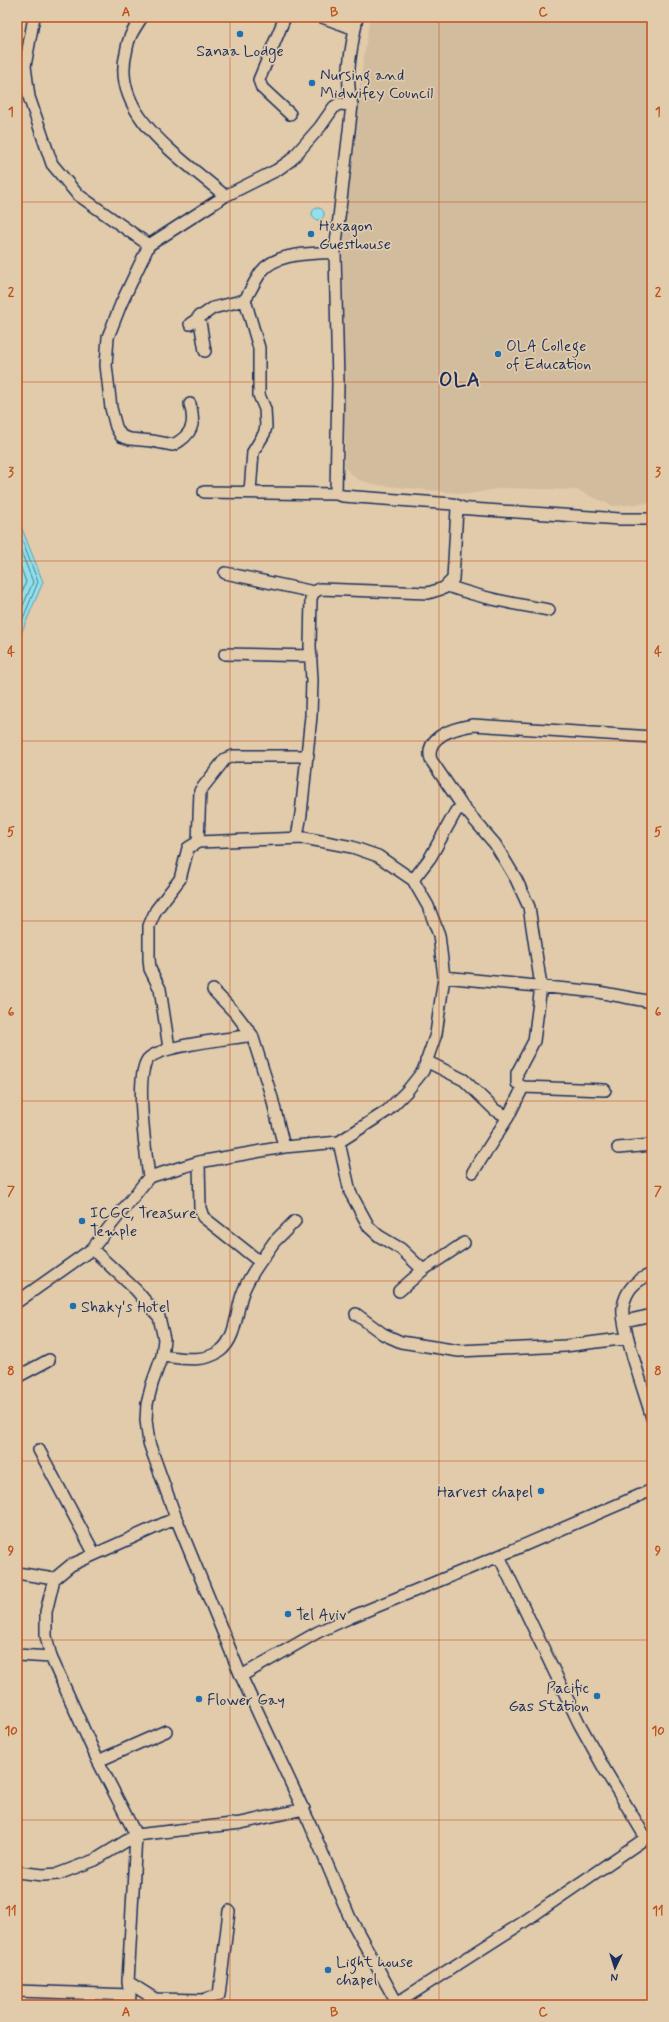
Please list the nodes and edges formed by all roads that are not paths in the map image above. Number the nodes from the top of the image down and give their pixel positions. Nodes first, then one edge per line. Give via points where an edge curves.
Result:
1 (34, 17) edge
2 (142, 17) edge
3 (285, 17) edge
4 (322, 17) edge
5 (357, 17) edge
6 (355, 29) junction
7 (352, 105) junction
8 (290, 114) dead end
9 (225, 196) junction
10 (149, 245) junction
11 (335, 252) junction
12 (245, 300) junction
13 (199, 316) junction
14 (190, 324) dead end
15 (205, 351) dead end
16 (190, 404) dead end
17 (204, 492) dead end
18 (250, 492) junction
19 (336, 494) junction
20 (463, 508) junction
21 (652, 519) edge
22 (225, 573) dead end
23 (448, 586) junction
24 (314, 592) junction
25 (549, 610) dead end
26 (225, 654) dead end
27 (311, 656) junction
28 (652, 737) edge
29 (308, 756) junction
30 (463, 807) junction
31 (297, 837) junction
32 (198, 842) junction
33 (413, 880) junction
34 (444, 977) junction
35 (541, 986) junction
36 (212, 990) dead end
37 (652, 1002) edge
38 (252, 1035) junction
39 (169, 1048) junction
40 (426, 1061) junction
41 (523, 1087) junction
42 (604, 1090) dead end
43 (508, 1117) junction
44 (339, 1142) junction
45 (652, 1145) edge
46 (284, 1146) junction
47 (618, 1148) dead end
48 (199, 1162) junction
49 (473, 1172) dead end
50 (149, 1177) junction
51 (295, 1221) dead end
52 (464, 1243) dead end
53 (92, 1249) junction
54 (260, 1262) junction
55 (423, 1270) junction
56 (652, 1274) edge
57 (399, 1291) dead end
58 (17, 1302) edge
59 (356, 1314) dead end
60 (652, 1315) edge
61 (625, 1321) junction
62 (628, 1338) junction
63 (162, 1356) junction
64 (49, 1360) dead end
65 (17, 1377) edge
66 (652, 1418) edge
67 (39, 1450) dead end
68 (652, 1490) edge
69 (176, 1518) junction
70 (94, 1553) junction
71 (499, 1556) junction
72 (17, 1573) edge
73 (54, 1579) junction
74 (17, 1655) edge
75 (51, 1657) junction
76 (241, 1676) junction
77 (166, 1731) dead end
78 (98, 1761) junction
79 (304, 1810) junction
80 (136, 1835) junction
81 (649, 1836) edge
82 (17, 1872) edge
83 (229, 1911) dead end
84 (128, 1982) junction
85 (17, 1991) edge
86 (130, 2000) edge
87 (398, 2004) edge

1 - 10 street via 25,66 29,97 52,164 77,194
2 - 9 street via 130,36 124,62 124,80 129,101 146,126 168,148
3 - 8 street via 259,80 262,88
4 - 6 street
5 - 6 street
6 - 7 street via 347,80
7 - 9 street via 339,104 334,107 317,132 291,160 277,170
7 - 11 street
9 - 10 street
10 - 16 street via 108,337 106,365 111,408 116,427 122,436 173,445 184,439 191,430 194,416
11 - 12 street via 274,262 261,272
11 - 19 street via 338,383
12 - 13 street via 212,308
12 - 18 street via 259,348 259,395 265,409 266,427 253,452
13 - 14 street
13 - 15 street
17 - 18 street
18 - 19 street
19 - 20 street via 452,504
20 - 21 street
20 - 23 street via 457,508 453,579
22 - 24 street
23 - 24 street via 428,593 320,589
23 - 25 street via 499,602
24 - 27 street via 311,598
26 - 27 street
27 - 29 street
28 - 30 street via 473,725 459,727 440,736 428,751 431,760
29 - 31 street
29 - 32 street via 233,756 225,759 200,791
30 - 33 street via 456,811 430,858
30 - 35 street via 495,844 516,879 529,908
31 - 32 street
31 - 33 street via 352,847 378,856
32 - 39 street via 188,848 180,879 156,910 149,926 150,969 160,989
33 - 34 street via 428,906 439,935
34 - 35 street
34 - 40 street via 436,1034
35 - 37 street via 598,992
35 - 41 street via 534,1041 517,1073 517,1083
36 - 38 street
38 - 39 street
38 - 46 street
39 - 50 street via 149,1058 144,1067 142,1103
40 - 43 street via 464,1080 495,1110
40 - 44 street via 423,1071 387,1111
41 - 42 street
41 - 43 street
43 - 49 street
44 - 46 street
44 - 55 street via 350,1192 368,1227 401,1249
45 - 47 street
46 - 48 street
48 - 50 street
48 - 54 street via 200,1208 203,1217
50 - 53 street
51 - 54 street via 274,1242
52 - 55 street
53 - 58 street
53 - 63 street via 136,1290 159,1317 164,1339
54 - 63 street via 242,1295 231,1336 220,1351 210,1356 187,1359
55 - 57 street
56 - 61 street via 640,1279 629,1289 623,1308
59 - 62 street via 383,1334 401,1342 459,1351 565,1346
60 - 61 street
61 - 62 street
62 - 66 street
63 - 69 street via 152,1384 146,1420 149,1443
64 - 65 street
67 - 70 street
68 - 71 street
69 - 70 street
69 - 76 street
70 - 73 street via 71,1565
71 - 76 street via 325,1629
71 - 81 street via 579,1723 605,1770
72 - 73 street
73 - 75 street via 46,1612 46,1636
74 - 75 street
75 - 78 street
76 - 79 street
77 - 78 street
78 - 80 street
79 - 80 street via 241,1823
79 - 87 street via 350,1918
80 - 82 street via 95,1860 58,1874
80 - 84 street
81 - 87 street
83 - 84 street via 219,1995 203,2000 155,1999
84 - 86 street
85 - 86 street

